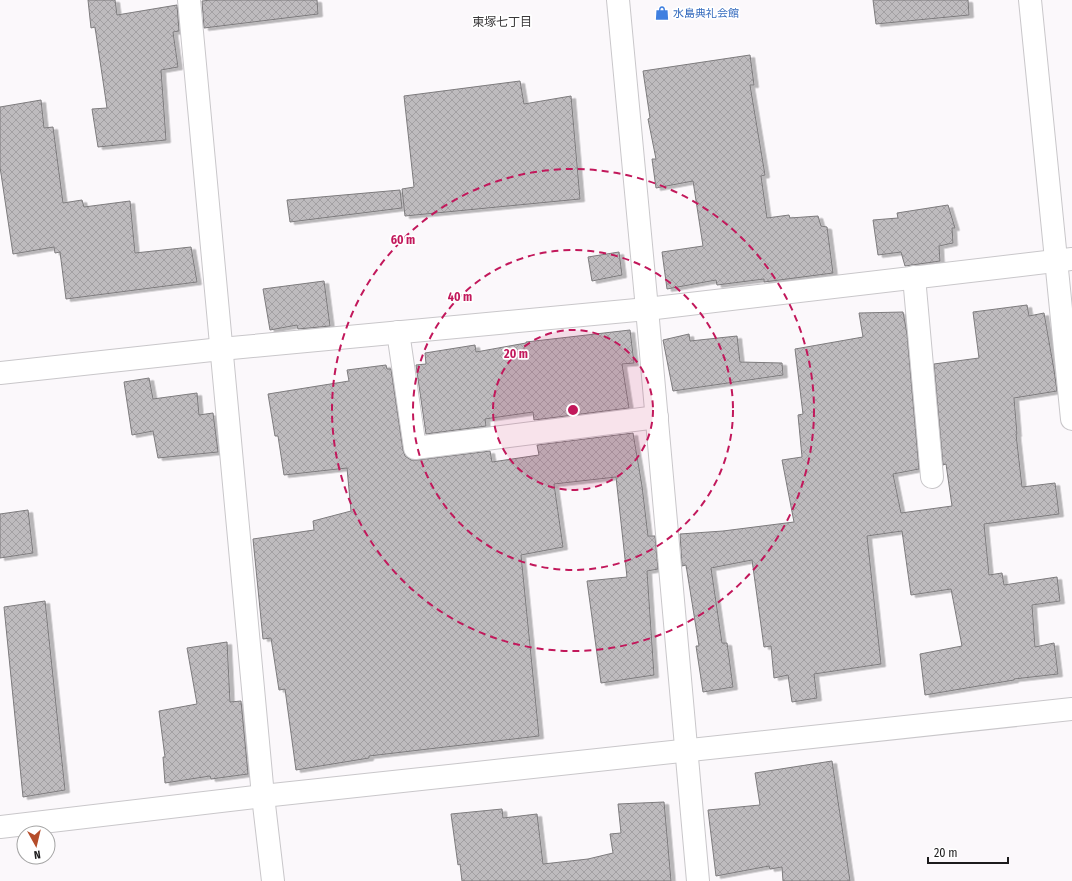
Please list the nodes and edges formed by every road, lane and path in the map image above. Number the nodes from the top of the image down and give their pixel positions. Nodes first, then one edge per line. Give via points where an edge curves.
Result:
1 (189, 0) edge
2 (618, 0) edge
3 (1030, 0) edge
4 (1064, 260) edge
5 (914, 277) junction
6 (647, 309) junction
7 (398, 332) junction
8 (221, 349) junction
9 (0, 373) edge
10 (657, 417) junction
11 (1072, 419) edge
12 (932, 477) dead end
13 (1072, 709) edge
14 (687, 752) junction
15 (262, 796) junction
16 (0, 827) edge
17 (273, 881) edge
18 (698, 881) edge

1 - 8 street
2 - 6 street
3 - 4 street
4 - 5 street
4 - 11 street
5 - 6 street
5 - 12 street
6 - 7 street
6 - 10 street
7 - 8 street
7 - 10 street via 415,448
8 - 9 street
8 - 15 street
10 - 14 street
13 - 14 street
14 - 15 street
14 - 18 street
15 - 16 street
15 - 17 street

